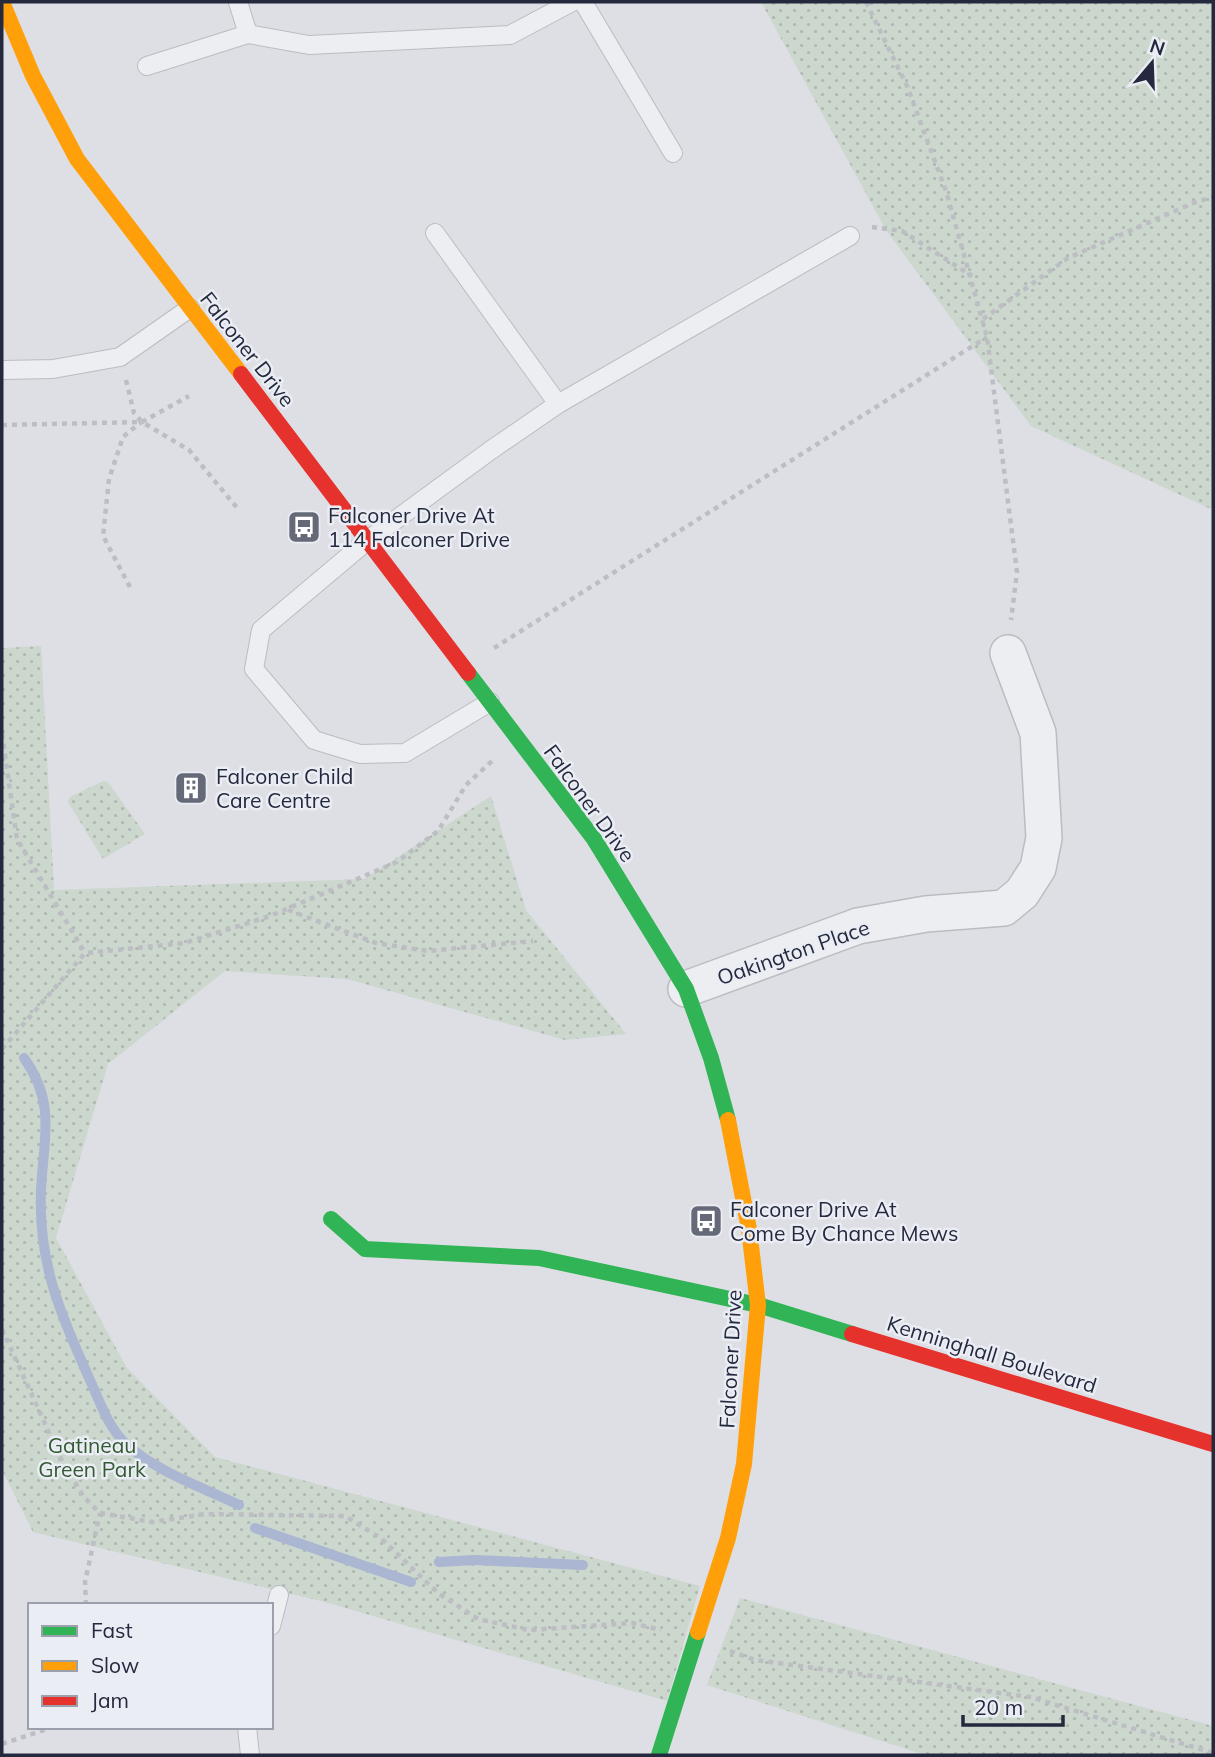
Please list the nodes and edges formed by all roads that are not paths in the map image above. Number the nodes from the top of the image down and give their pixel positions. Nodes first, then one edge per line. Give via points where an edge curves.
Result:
1 (2, 2) edge
2 (239, 2) edge
3 (572, 2) edge
4 (583, 2) edge
5 (248, 34) junction
6 (147, 66) dead end
7 (673, 153) dead end
8 (435, 233) dead end
9 (850, 236) road end
10 (190, 308) junction
11 (2, 370) edge
12 (558, 404) junction
13 (368, 540) junction
14 (1008, 653) road end
15 (490, 702) junction
16 (686, 989) junction
17 (331, 1219) dead end
18 (758, 1304) junction
19 (1213, 1444) edge
20 (279, 1595) dead end
21 (273, 1618) edge
22 (247, 1729) edge
23 (250, 1755) edge
24 (659, 1755) edge

1 - 10 street, Falconer Drive via 33,76 77,159
2 - 5 lane
3 - 5 lane via 510,35 309,45
4 - 7 lane
5 - 6 lane
8 - 12 lane
9 - 12 lane
10 - 11 lane via 120,358 53,369
10 - 13 street, Falconer Drive
12 - 13 lane
13 - 15 street, Falconer Drive
13 - 15 lane via 261,630 254,669 314,740 360,754 405,752
14 - 16 street, Oakington Place via 1038,733 1044,838 1038,869 1023,892 1004,908 926,914 858,926
15 - 16 street, Falconer Drive via 594,839
16 - 18 street, Falconer Drive via 732,1136
17 - 18 street, Kenninghall Boulevard via 365,1249 538,1258
18 - 19 street, Kenninghall Boulevard
18 - 24 street, Falconer Drive via 744,1464 728,1538
20 - 21 lane
22 - 23 lane

